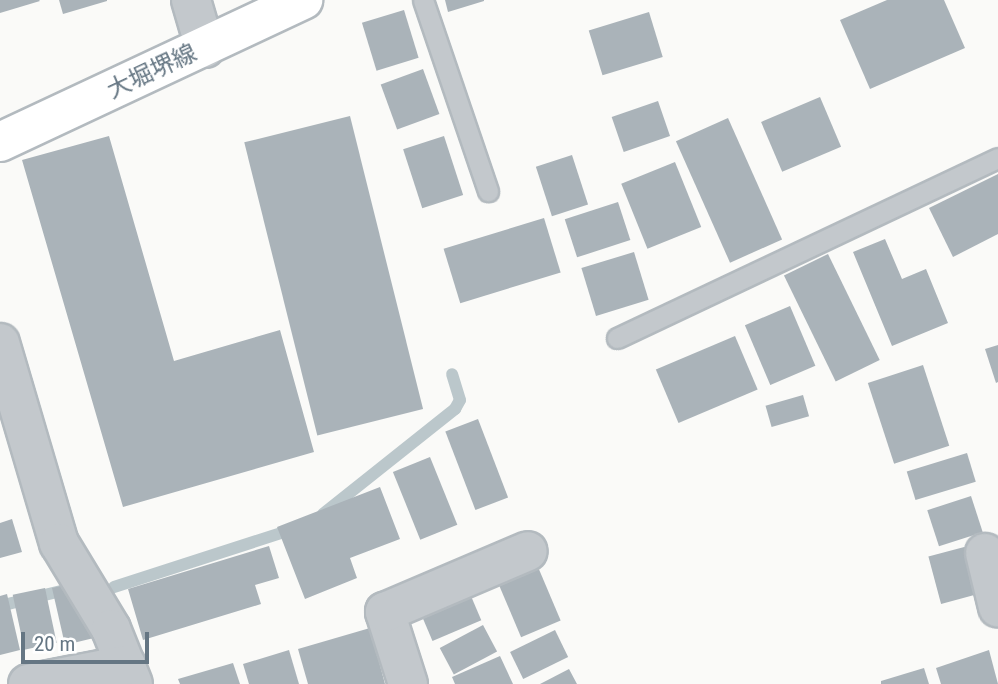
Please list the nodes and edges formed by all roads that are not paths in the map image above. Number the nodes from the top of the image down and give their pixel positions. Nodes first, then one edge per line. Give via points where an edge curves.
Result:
1 (191, 0) edge
2 (303, 0) edge
3 (423, 0) edge
4 (205, 48) junction
5 (0, 142) edge
6 (998, 158) edge
7 (488, 191) dead end
8 (617, 338) dead end
9 (0, 343) edge
10 (528, 551) dead end
11 (985, 553) dead end
12 (998, 607) edge
13 (129, 674) edge
14 (28, 684) edge
15 (408, 684) edge

1 - 4 street
2 - 4 main road, 大堀堺線
3 - 7 lane
4 - 5 main road, 大堀堺線
6 - 8 lane
9 - 13 street via 59,542
10 - 15 street via 385,612
11 - 12 street
13 - 14 street

